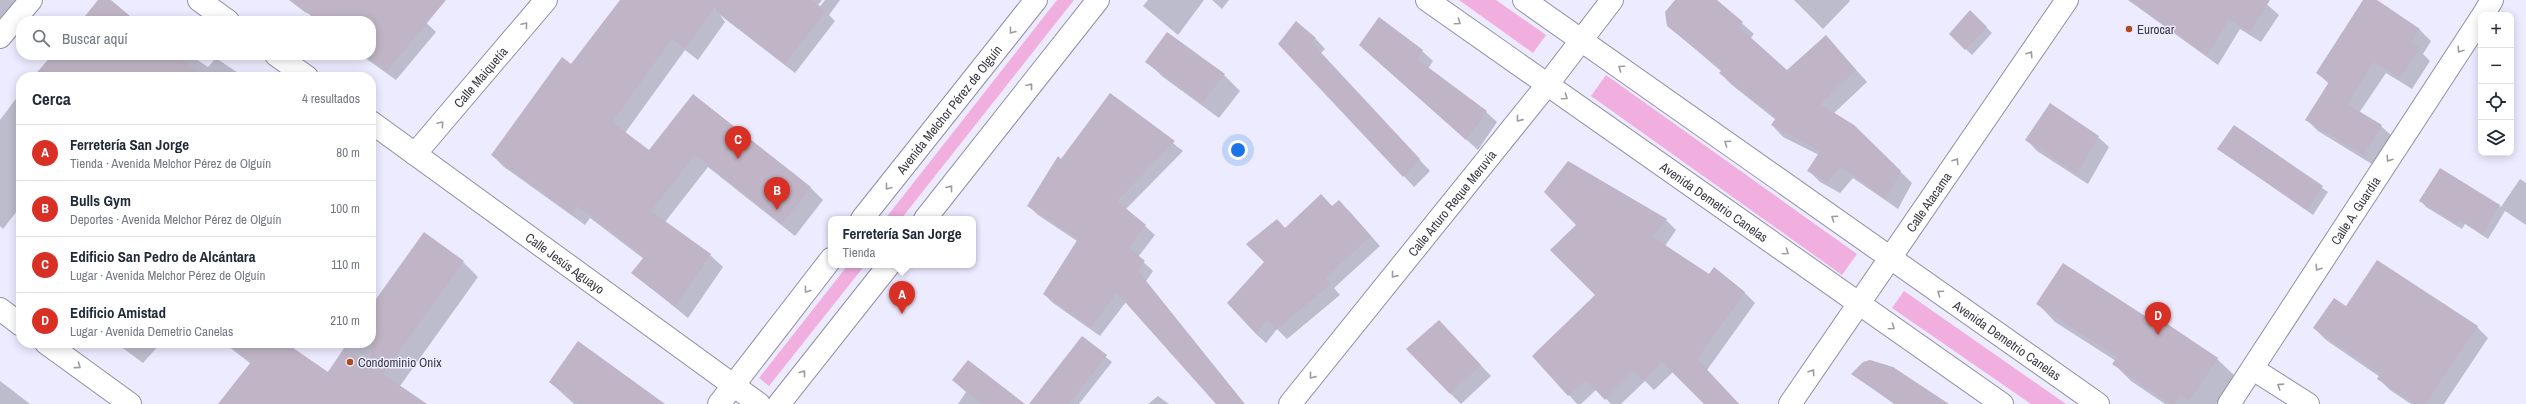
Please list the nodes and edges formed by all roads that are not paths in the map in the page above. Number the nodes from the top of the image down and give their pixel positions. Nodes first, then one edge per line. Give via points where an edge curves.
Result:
1 (31, 0) edge
2 (199, 0) edge
3 (546, 0) edge
4 (1036, 0) edge
5 (1098, 0) edge
6 (1426, 0) edge
7 (1524, 0) edge
8 (1612, 0) edge
9 (2067, 0) edge
10 (2492, 0) edge
11 (2485, 12) edge
12 (18, 16) edge
13 (221, 16) edge
14 (16, 18) edge
15 (2478, 23) edge
16 (0, 37) edge
17 (1580, 40) junction
18 (283, 60) edge
19 (300, 72) edge
20 (1547, 85) junction
21 (376, 126) edge
22 (415, 154) junction
23 (864, 216) edge
24 (927, 216) edge
25 (1890, 258) junction
26 (828, 263) edge
27 (887, 268) edge
28 (1859, 303) junction
29 (0, 309) edge
30 (16, 321) edge
31 (53, 348) edge
32 (2253, 369) junction
33 (733, 385) junction
34 (130, 404) edge
35 (719, 404) edge
36 (759, 404) edge
37 (779, 404) edge
38 (1290, 404) edge
39 (1790, 404) edge
40 (2002, 404) edge
41 (2098, 404) edge
42 (2229, 404) edge
43 (2308, 404) edge

1 - 12 main road
2 - 13 main road
22 -> 3 main road, Calle Maiquetía
4 -> 23 main road, Avenida Melchor Pérez de Olguín
24 -> 5 main road
6 -> 20 main road, Avenida Demetrio Canelas
7 - 17 main road, Avenida Demetrio Canelas
8 - 17 main road, Calle Arturo Reque Meruvia
25 -> 9 main road, Calle Atacama
10 - 11 main road
14 - 16 main road
15 -> 32 main road, Calle A. Guardia
17 - 20 main road, Calle Arturo Reque Meruvia
25 -> 17 main road, Avenida Demetrio Canelas
18 - 19 main road
20 -> 28 main road, Avenida Demetrio Canelas
20 -> 38 main road, Calle Arturo Reque Meruvia
21 - 22 main road, Calle Jesús Aguayo
22 - 33 main road, Calle Jesús Aguayo
25 - 28 main road, Calle Atacama
41 -> 25 main road, Avenida Demetrio Canelas
26 -> 33 main road
37 -> 27 main road
39 -> 28 main road, Calle Atacama
28 -> 40 main road, Avenida Demetrio Canelas
29 - 30 main road
31 -> 34 main road
32 - 42 main road, Calle A. Guardia
43 -> 32 main road
33 - 35 main road
33 - 36 main road, Calle Jesús Aguayo

